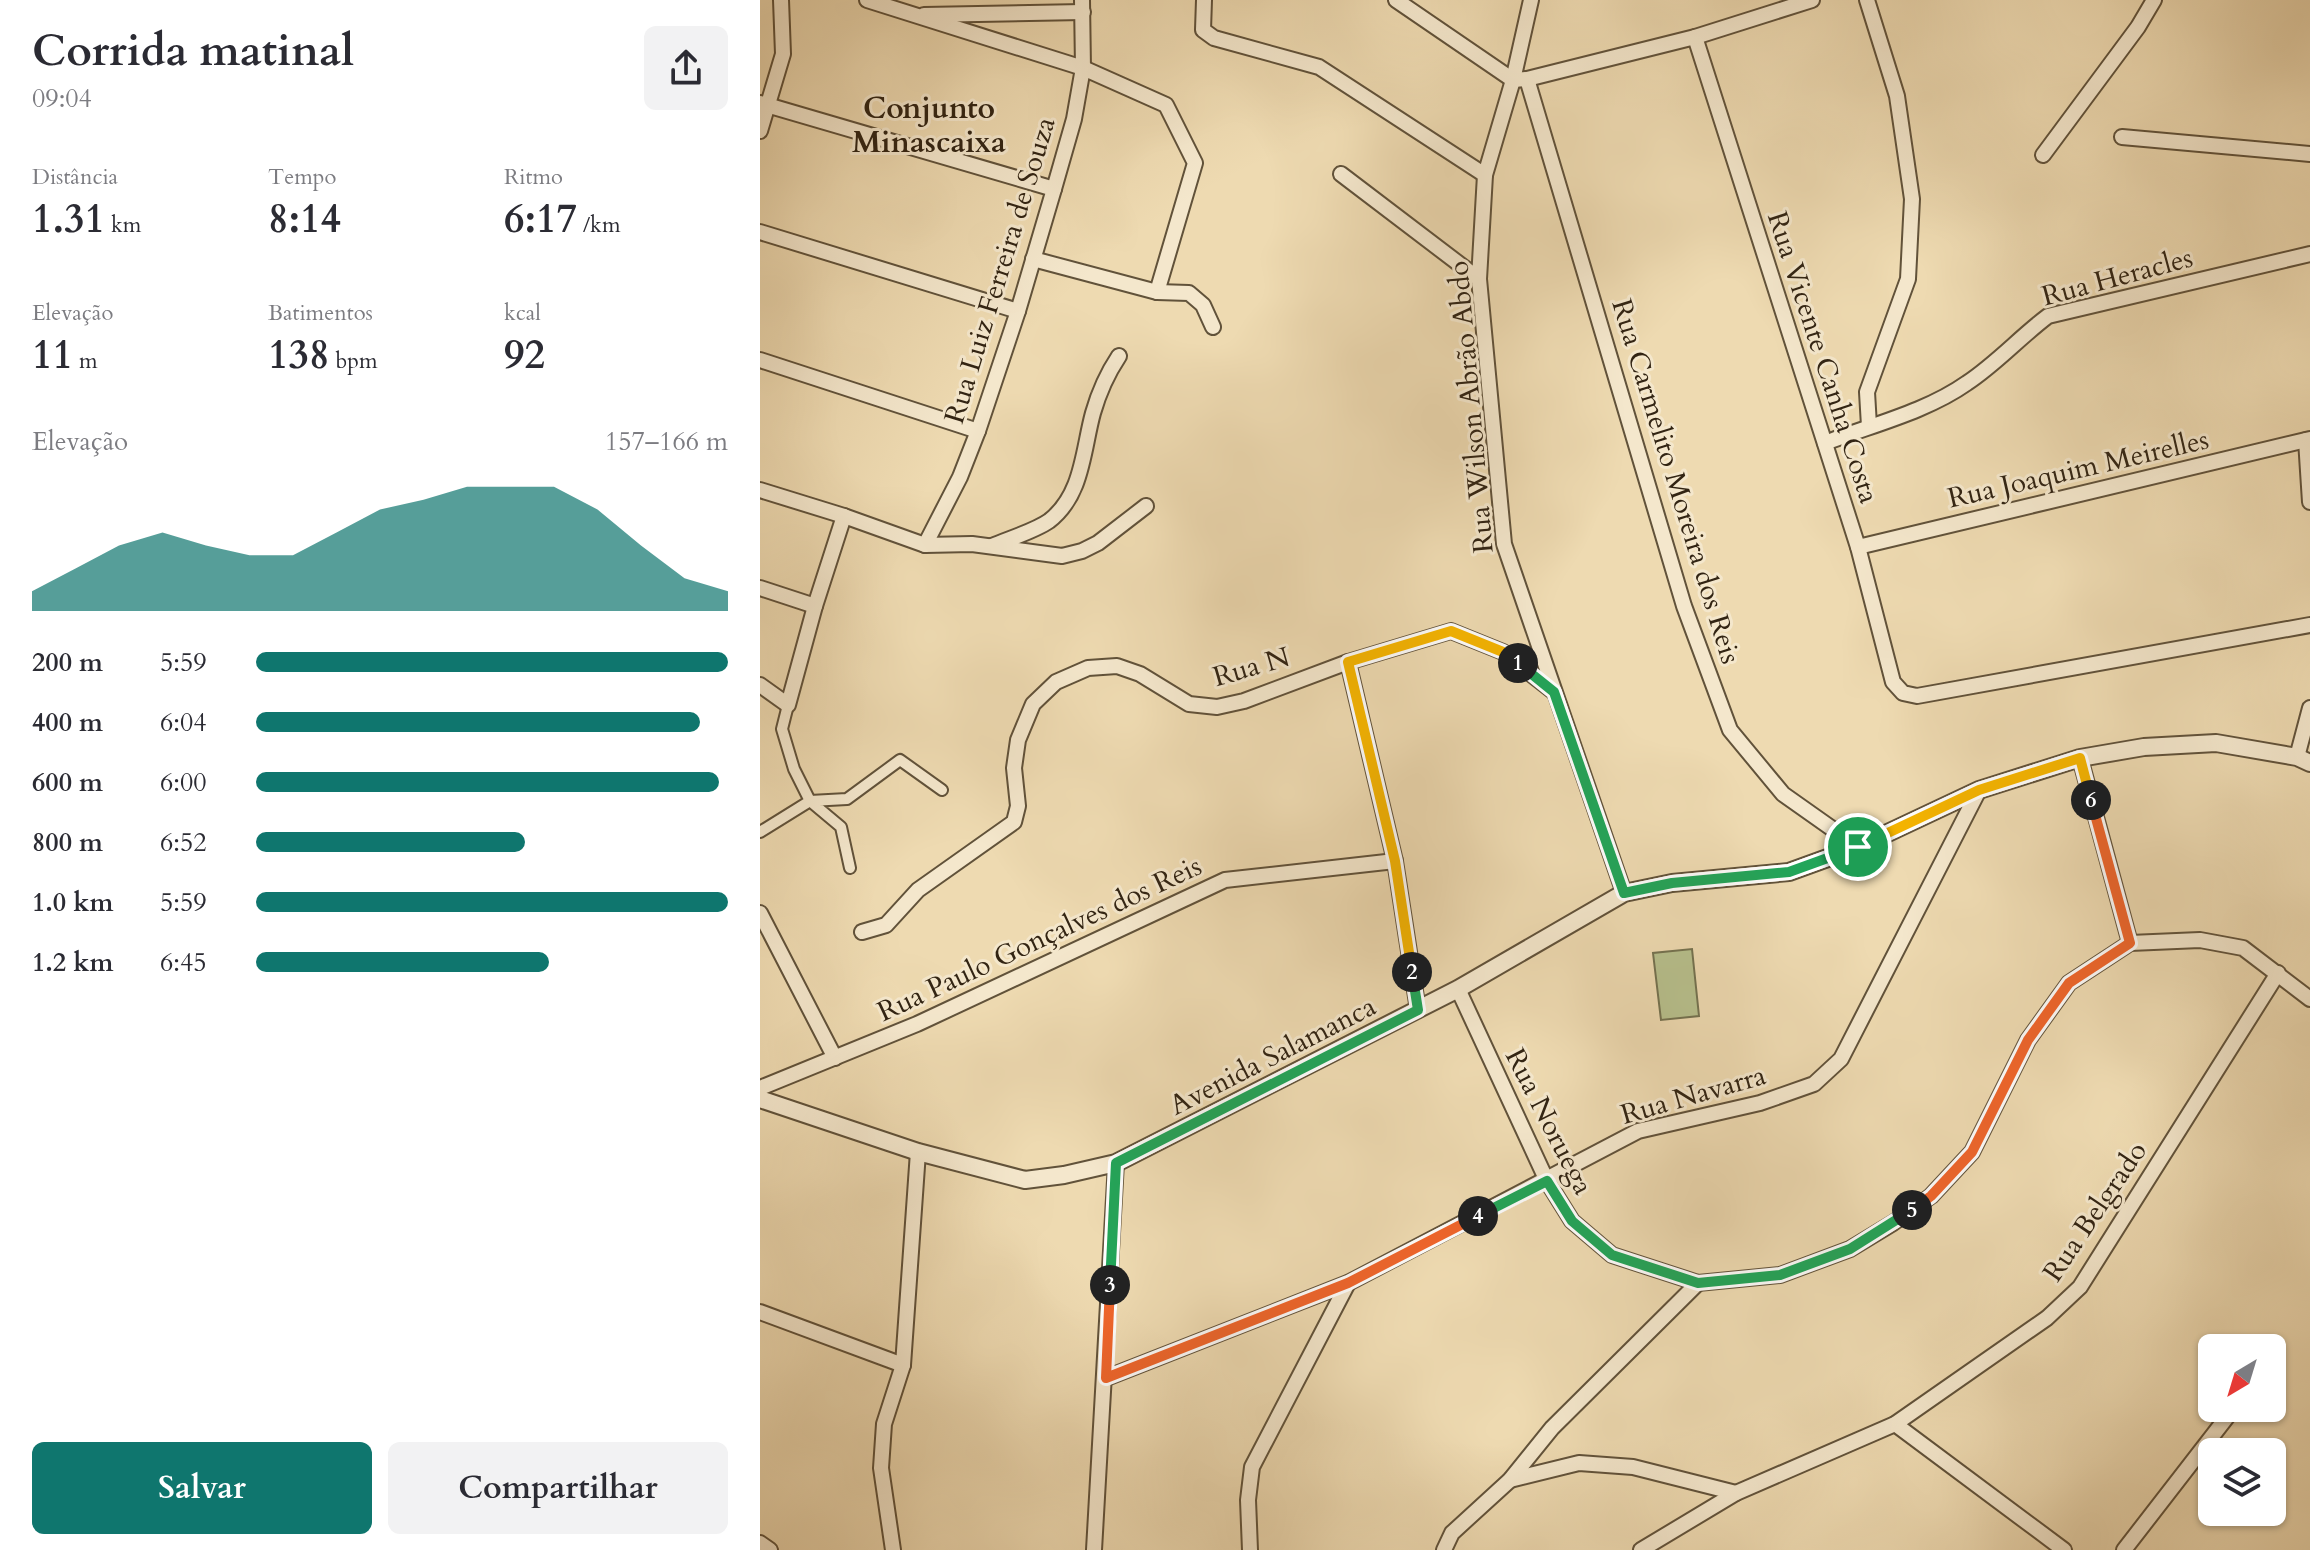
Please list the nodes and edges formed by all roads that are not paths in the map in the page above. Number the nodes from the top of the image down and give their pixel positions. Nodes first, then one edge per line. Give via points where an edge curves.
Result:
1 (781, 0) edge
2 (867, 0) edge
3 (1204, 0) edge
4 (1396, 0) edge
5 (1531, 0) edge
6 (1812, 0) edge
7 (1867, 0) edge
8 (2154, 0) edge
9 (1082, 6) edge
10 (912, 15) junction
11 (1695, 37) junction
12 (1083, 68) junction
13 (1520, 80) junction
14 (764, 104) edge
15 (760, 131) edge
16 (2122, 137) dead end
17 (2310, 154) edge
18 (2043, 155) dead end
19 (1341, 174) dead end
20 (1485, 175) junction
21 (1054, 189) junction
22 (760, 232) edge
23 (2310, 254) edge
24 (1033, 259) junction
25 (1479, 279) junction
26 (1157, 292) junction
27 (1018, 311) junction
28 (1213, 327) dead end
29 (1119, 356) dead end
30 (760, 360) edge
31 (1869, 426) junction
32 (978, 431) junction
33 (2308, 440) edge
34 (1825, 443) junction
35 (761, 494) edge
36 (2310, 502) edge
37 (1146, 506) dead end
38 (844, 516) junction
39 (925, 545) junction
40 (991, 546) junction
41 (1858, 547) junction
42 (760, 588) edge
43 (815, 606) junction
44 (2310, 625) edge
45 (1348, 662) junction
46 (760, 685) edge
47 (1554, 692) junction
48 (788, 705) junction
49 (2310, 708) edge
50 (2080, 758) junction
51 (2303, 760) edge
52 (942, 790) dead end
53 (1979, 790) junction
54 (810, 801) junction
55 (760, 832) edge
56 (1858, 847) junction
57 (1395, 861) junction
58 (850, 868) dead end
59 (1624, 893) junction
60 (760, 913) edge
61 (862, 932) dead end
62 (2130, 943) junction
63 (2278, 973) junction
64 (1458, 989) junction
65 (2310, 999) edge
66 (1418, 1010) junction
67 (835, 1058) junction
68 (765, 1083) edge
69 (760, 1099) edge
70 (918, 1152) junction
71 (1116, 1163) junction
72 (1547, 1181) junction
73 (1348, 1283) junction
74 (1698, 1283) junction
75 (760, 1312) edge
76 (903, 1365) junction
77 (1106, 1378) junction
78 (2223, 1422) edge
79 (1895, 1424) junction
80 (1510, 1480) junction
81 (1736, 1493) junction
82 (760, 1543) edge
83 (770, 1550) edge
84 (893, 1550) edge
85 (1094, 1550) edge
86 (1250, 1550) edge
87 (1444, 1550) edge
88 (1641, 1550) edge
89 (2064, 1550) edge
90 (2124, 1550) edge

1 - 14 street via 783,54
2 - 10 street
3 - 20 street via 1203,30 1214,38 1319,67
4 - 13 street
5 - 13 street, Rua Wilson Abrão Abdo
6 - 11 street
7 - 31 street via 1897,96 1912,199 1908,279 1867,392
8 - 18 street
9 - 10 street
9 - 12 street, Rua Luiz Ferreira de Souza
10 - 12 street
11 - 13 street
11 - 34 street, Rua Vicente Canha Costa
12 - 21 street, Rua Luiz Ferreira de Souza
12 - 26 street via 1166,105 1195,163
13 - 20 street, Rua Wilson Abrão Abdo
13 - 56 street, Rua Carmelito Moreira dos Reis via 1684,606 1730,730 1783,794
14 - 15 street
14 - 21 street
16 - 17 street
19 - 25 street
20 - 25 street, Rua Wilson Abrão Abdo
21 - 24 street, Rua Luiz Ferreira de Souza
22 - 27 street
23 - 31 street, Rua Heracles via 2048,316 1968,383
24 - 26 street
24 - 27 street, Rua Luiz Ferreira de Souza
25 - 47 street, Rua Wilson Abrão Abdo via 1504,544
26 - 28 street via 1189,293 1203,305
27 - 32 street, Rua Luiz Ferreira de Souza
29 - 40 street via 1102,387 1083,467 1069,497 1049,521
30 - 32 street
31 - 34 street, Rua Heracles
32 - 39 street, Rua Luiz Ferreira de Souza
33 - 36 street
33 - 41 street, Rua Joaquim Meirelles
34 - 41 street, Rua Vicente Canha Costa
35 - 38 street
37 - 40 street via 1082,551 1062,556
38 - 39 street
38 - 43 street
39 - 40 street
41 - 44 street, Rua Vicente Canha Costa via 1893,682 1903,693 1917,696
42 - 43 street
43 - 48 street
45 - 47 street, Rua N via 1451,631 1503,652
45 - 57 street
45 - 61 street, Rua N via 1217,707 1189,704 1117,666 1088,668 1056,682 1033,704 1018,740 1014,822 918,890 886,925
46 - 48 street
47 - 59 street, Rua Wilson Abrão Abdo
48 - 54 street via 782,729
49 - 51 street
50 - 51 street, Avenida Salamanca via 2216,743
50 - 53 street, Avenida Salamanca
50 - 62 street
52 - 54 street via 900,760 847,799
53 - 56 street, Avenida Salamanca
53 - 72 street, Rua Navarra via 1841,1059 1814,1084 1760,1103 1638,1131
54 - 55 street
54 - 58 street via 841,827
56 - 59 street, Avenida Salamanca via 1789,872
57 - 66 street
57 - 67 street, Rua Paulo Gonçalves dos Reis via 1225,880
59 - 64 street, Avenida Salamanca
60 - 67 street
62 - 63 street via 2200,940 2243,948
62 - 74 street, Rua Noruega via 2069,983 2028,1040 1972,1152 1931,1196 1850,1249 1780,1275
63 - 65 street
63 - 79 street, Rua Belgrado via 2080,1287 2047,1318
64 - 66 street, Avenida Salamanca
64 - 72 street, Rua Noruega
66 - 71 street, Avenida Salamanca
67 - 68 street, Rua Paulo Gonçalves dos Reis
69 - 70 street, Avenida Salamanca
70 - 71 street, Avenida Salamanca via 1025,1180
70 - 76 street
71 - 77 street
72 - 73 street, Rua Navarra
72 - 74 street, Rua Noruega via 1572,1221 1612,1255
73 - 77 street, Rua Navarra
73 - 86 street via 1252,1467
74 - 80 street via 1552,1428
75 - 76 street
76 - 84 street via 884,1424 881,1468
77 - 85 street
78 - 90 street
79 - 81 street, Rua Belgrado
79 - 89 street
80 - 81 street via 1579,1463 1633,1467
80 - 87 street via 1452,1533
81 - 88 street, Rua Belgrado
82 - 83 street

